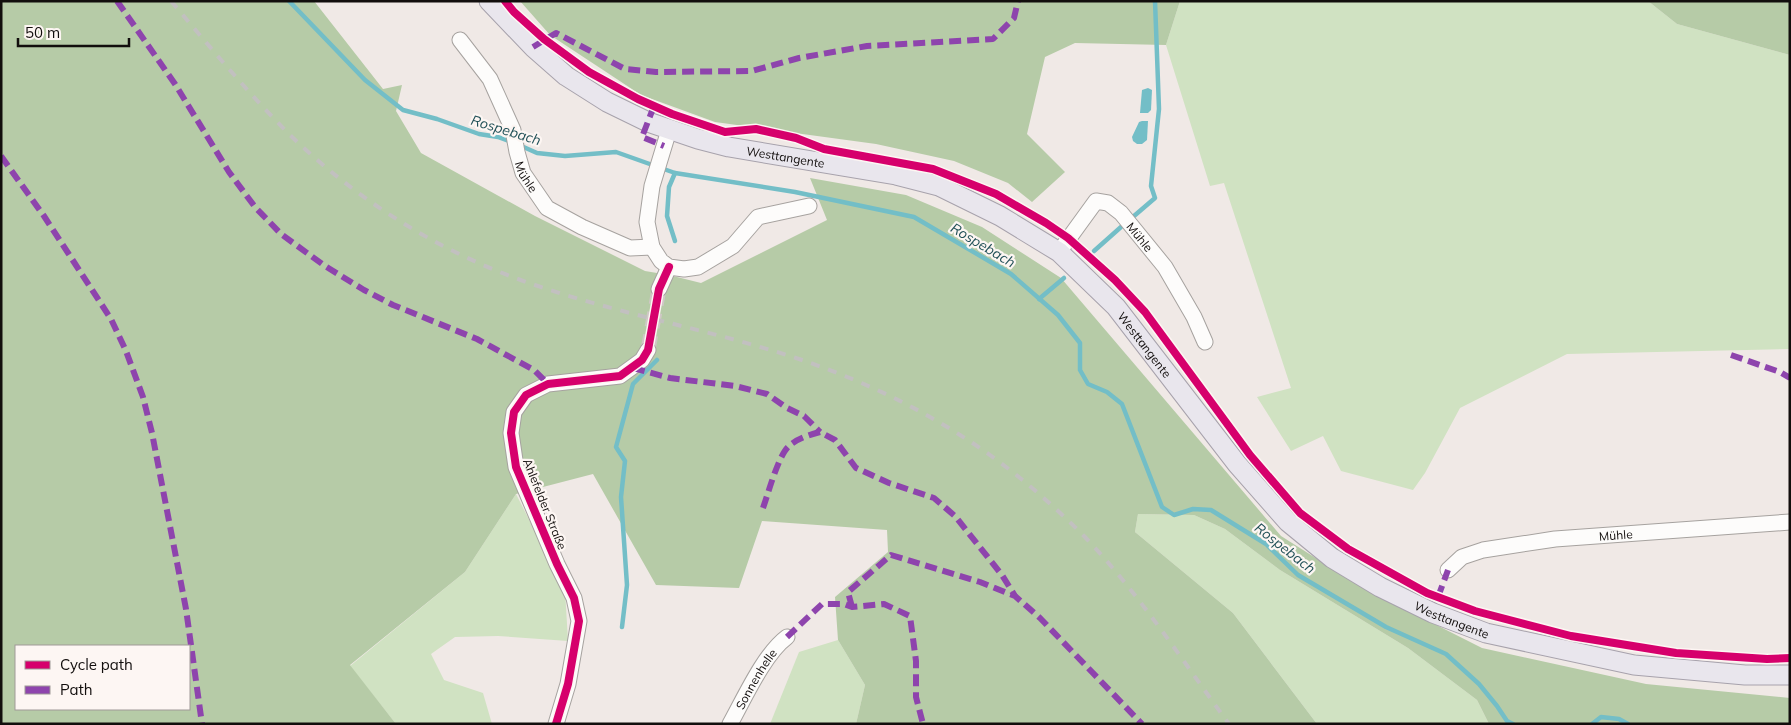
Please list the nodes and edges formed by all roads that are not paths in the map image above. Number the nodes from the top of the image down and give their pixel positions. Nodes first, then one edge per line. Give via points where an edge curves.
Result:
1 (489, 1) edge
2 (460, 40) dead end
3 (669, 130) junction
4 (809, 206) dead end
5 (652, 247) junction
6 (1059, 252) junction
7 (669, 267) junction
8 (659, 290) tunnel mouth
9 (1206, 342) dead end
10 (648, 350) tunnel mouth
11 (1790, 522) edge
12 (1448, 570) dead end
13 (787, 637) dead end
14 (1790, 675) edge
15 (556, 724) edge
16 (730, 724) edge

1 - 3 main road, Westtangente via 566,76 607,102
2 - 5 street, Mühle via 490,79 512,130 523,173 546,208 582,228 630,248
3 - 5 street via 652,186 646,222
3 - 6 main road, Westtangente via 729,147 887,173 939,186 1000,216
4 - 7 street via 758,217 732,246 698,267
5 - 7 street
6 - 9 street, Mühle via 1096,201 1108,203 1121,213 1165,267
6 - 14 main road, Westtangente via 1116,307 1237,464 1288,522 1332,558 1380,587 1433,613 1486,632 1634,665 1745,675
7 - 8 street
10 - 15 street, Ahlefelder Straße via 642,360 620,376 548,384 526,395 514,412 511,433 516,467 574,598 579,620 568,684
11 - 12 street, Mühle via 1555,539 1482,550 1462,557
13 - 16 street, Sonnenhelle via 765,662

